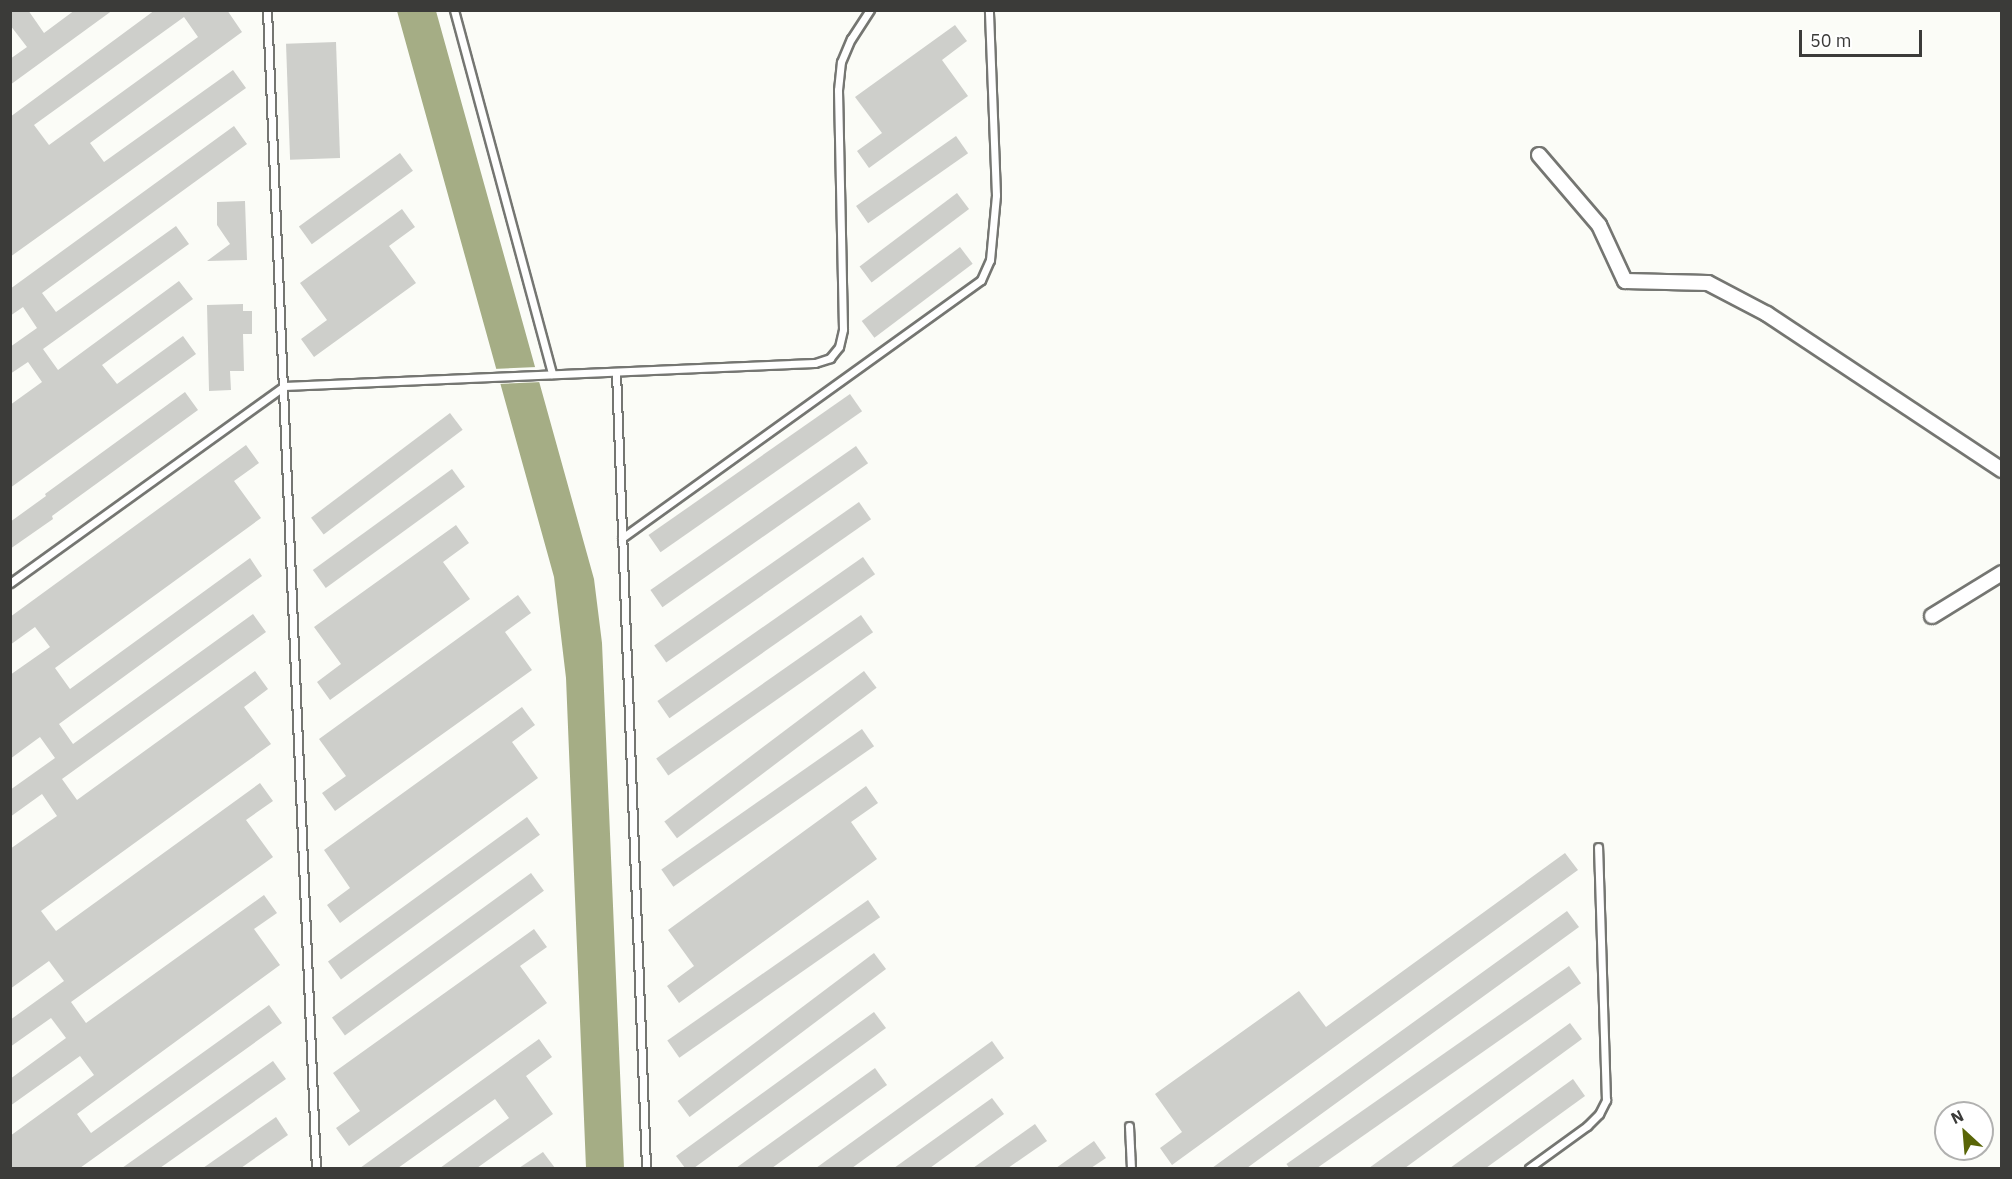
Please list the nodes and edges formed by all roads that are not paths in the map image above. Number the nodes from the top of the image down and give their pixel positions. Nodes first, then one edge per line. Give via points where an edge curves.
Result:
1 (267, 10) edge
2 (454, 10) edge
3 (870, 10) edge
4 (989, 10) edge
5 (1539, 155) dead end
6 (616, 372) junction
7 (552, 374) junction
8 (284, 386) junction
9 (2001, 470) edge
10 (622, 537) junction
11 (2001, 573) edge
12 (10, 583) edge
13 (1932, 616) dead end
14 (1598, 847) dead end
15 (1129, 1126) dead end
16 (316, 1168) edge
17 (646, 1168) edge
18 (1131, 1168) edge
19 (1528, 1168) edge

1 - 8 lane
2 - 7 lane
3 - 6 lane via 841,62 838,90 843,329 839,346 830,357 815,363
4 - 10 lane via 996,195 990,260 981,280
5 - 9 street via 1599,225 1625,281 1708,283 1767,314
6 - 7 lane
6 - 10 lane
7 - 8 lane
8 - 12 lane
8 - 16 lane
10 - 17 lane
11 - 13 street
14 - 19 lane via 1606,1100 1587,1126
15 - 18 lane

